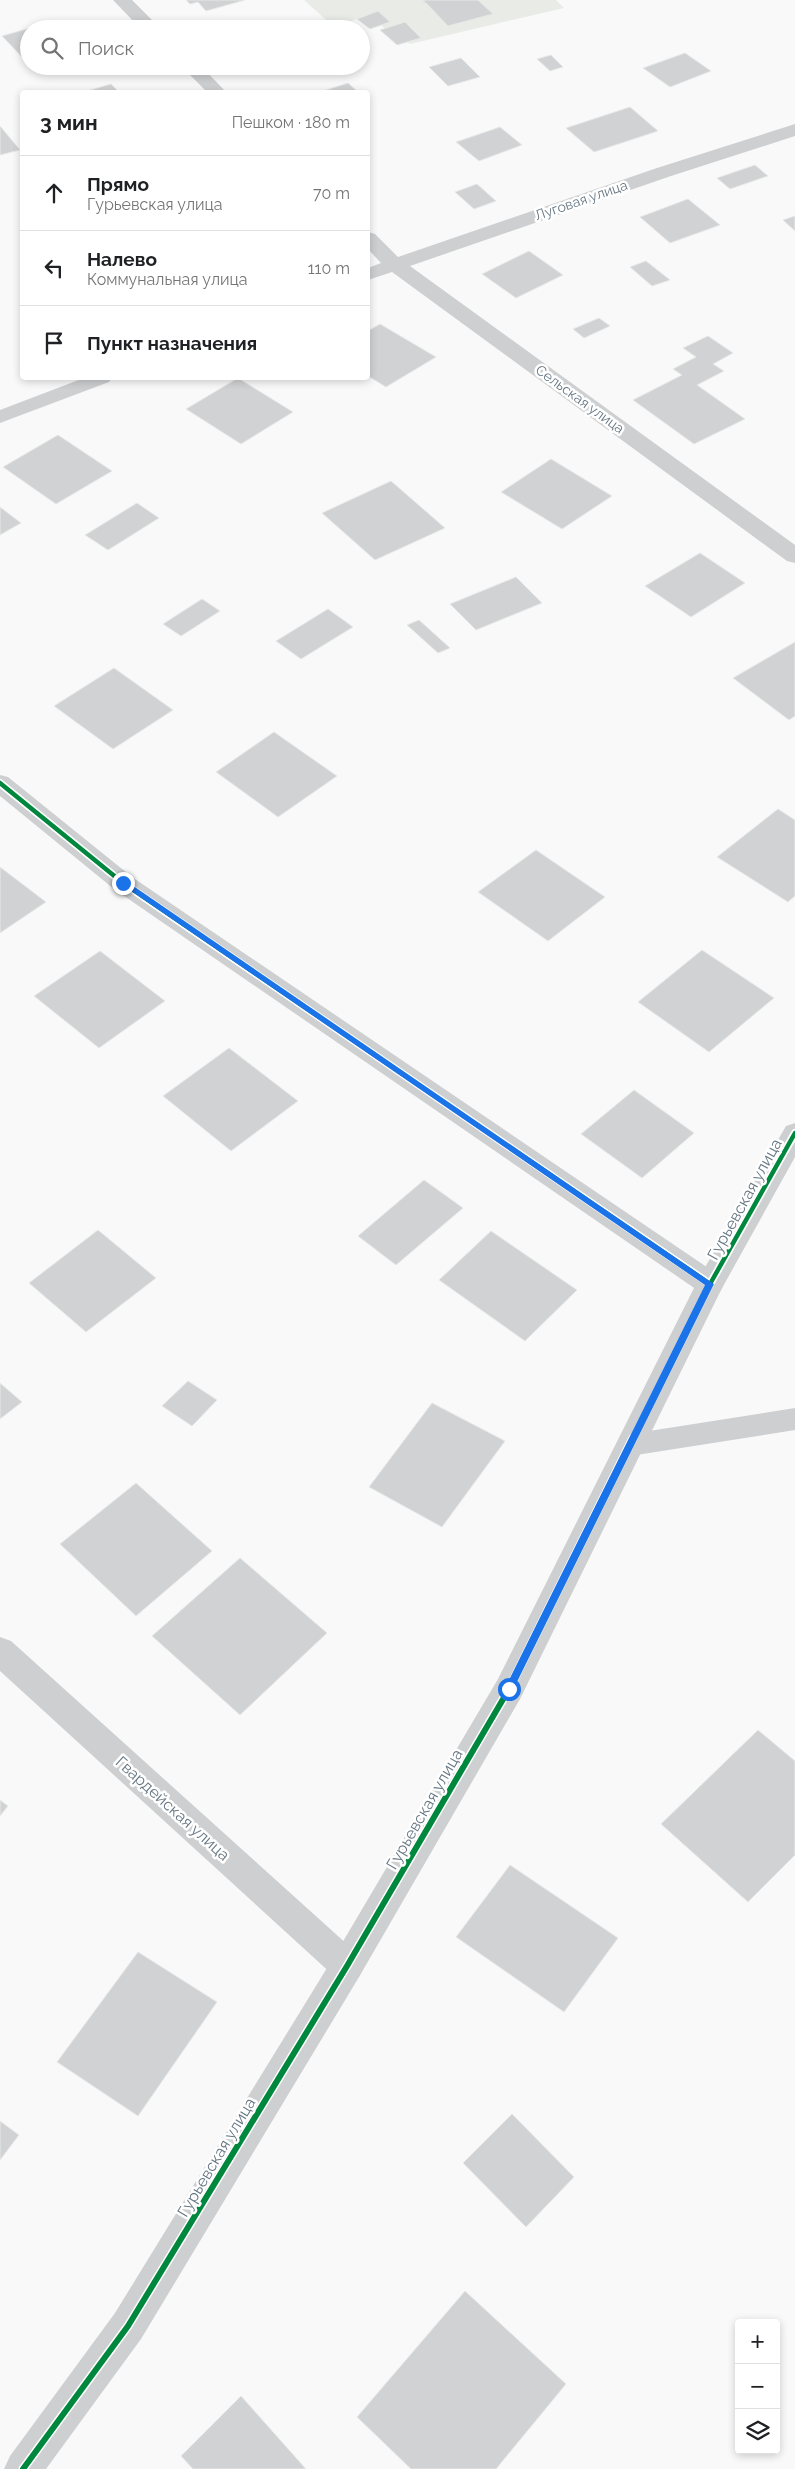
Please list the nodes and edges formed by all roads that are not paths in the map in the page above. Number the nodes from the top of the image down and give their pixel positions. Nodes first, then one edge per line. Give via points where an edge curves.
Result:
1 (122, 0) edge
2 (143, 20) edge
3 (199, 75) edge
4 (215, 90) edge
5 (795, 130) edge
6 (370, 240) edge
7 (394, 264) junction
8 (370, 273) edge
9 (97, 380) edge
10 (0, 417) edge
11 (795, 556) edge
12 (0, 783) edge
13 (795, 1133) edge
14 (710, 1284) junction
15 (795, 1419) edge
16 (630, 1445) junction
17 (0, 1651) edge
18 (347, 1966) junction
19 (23, 2469) edge

1 - 2 street
3 - 4 street
5 - 7 street, Луговая улица
6 - 7 street, Сельская улица
7 - 8 street, Луговая улица
7 - 11 street, Сельская улица
9 - 10 street
12 - 14 street via 123,883
13 - 14 street, Гурьевская улица
14 - 16 street, Гурьевская улица
15 - 16 lane
16 - 18 street, Гурьевская улица via 509,1689
17 - 18 street, Гвардейская улица
18 - 19 street, Гурьевская улица via 128,2326

